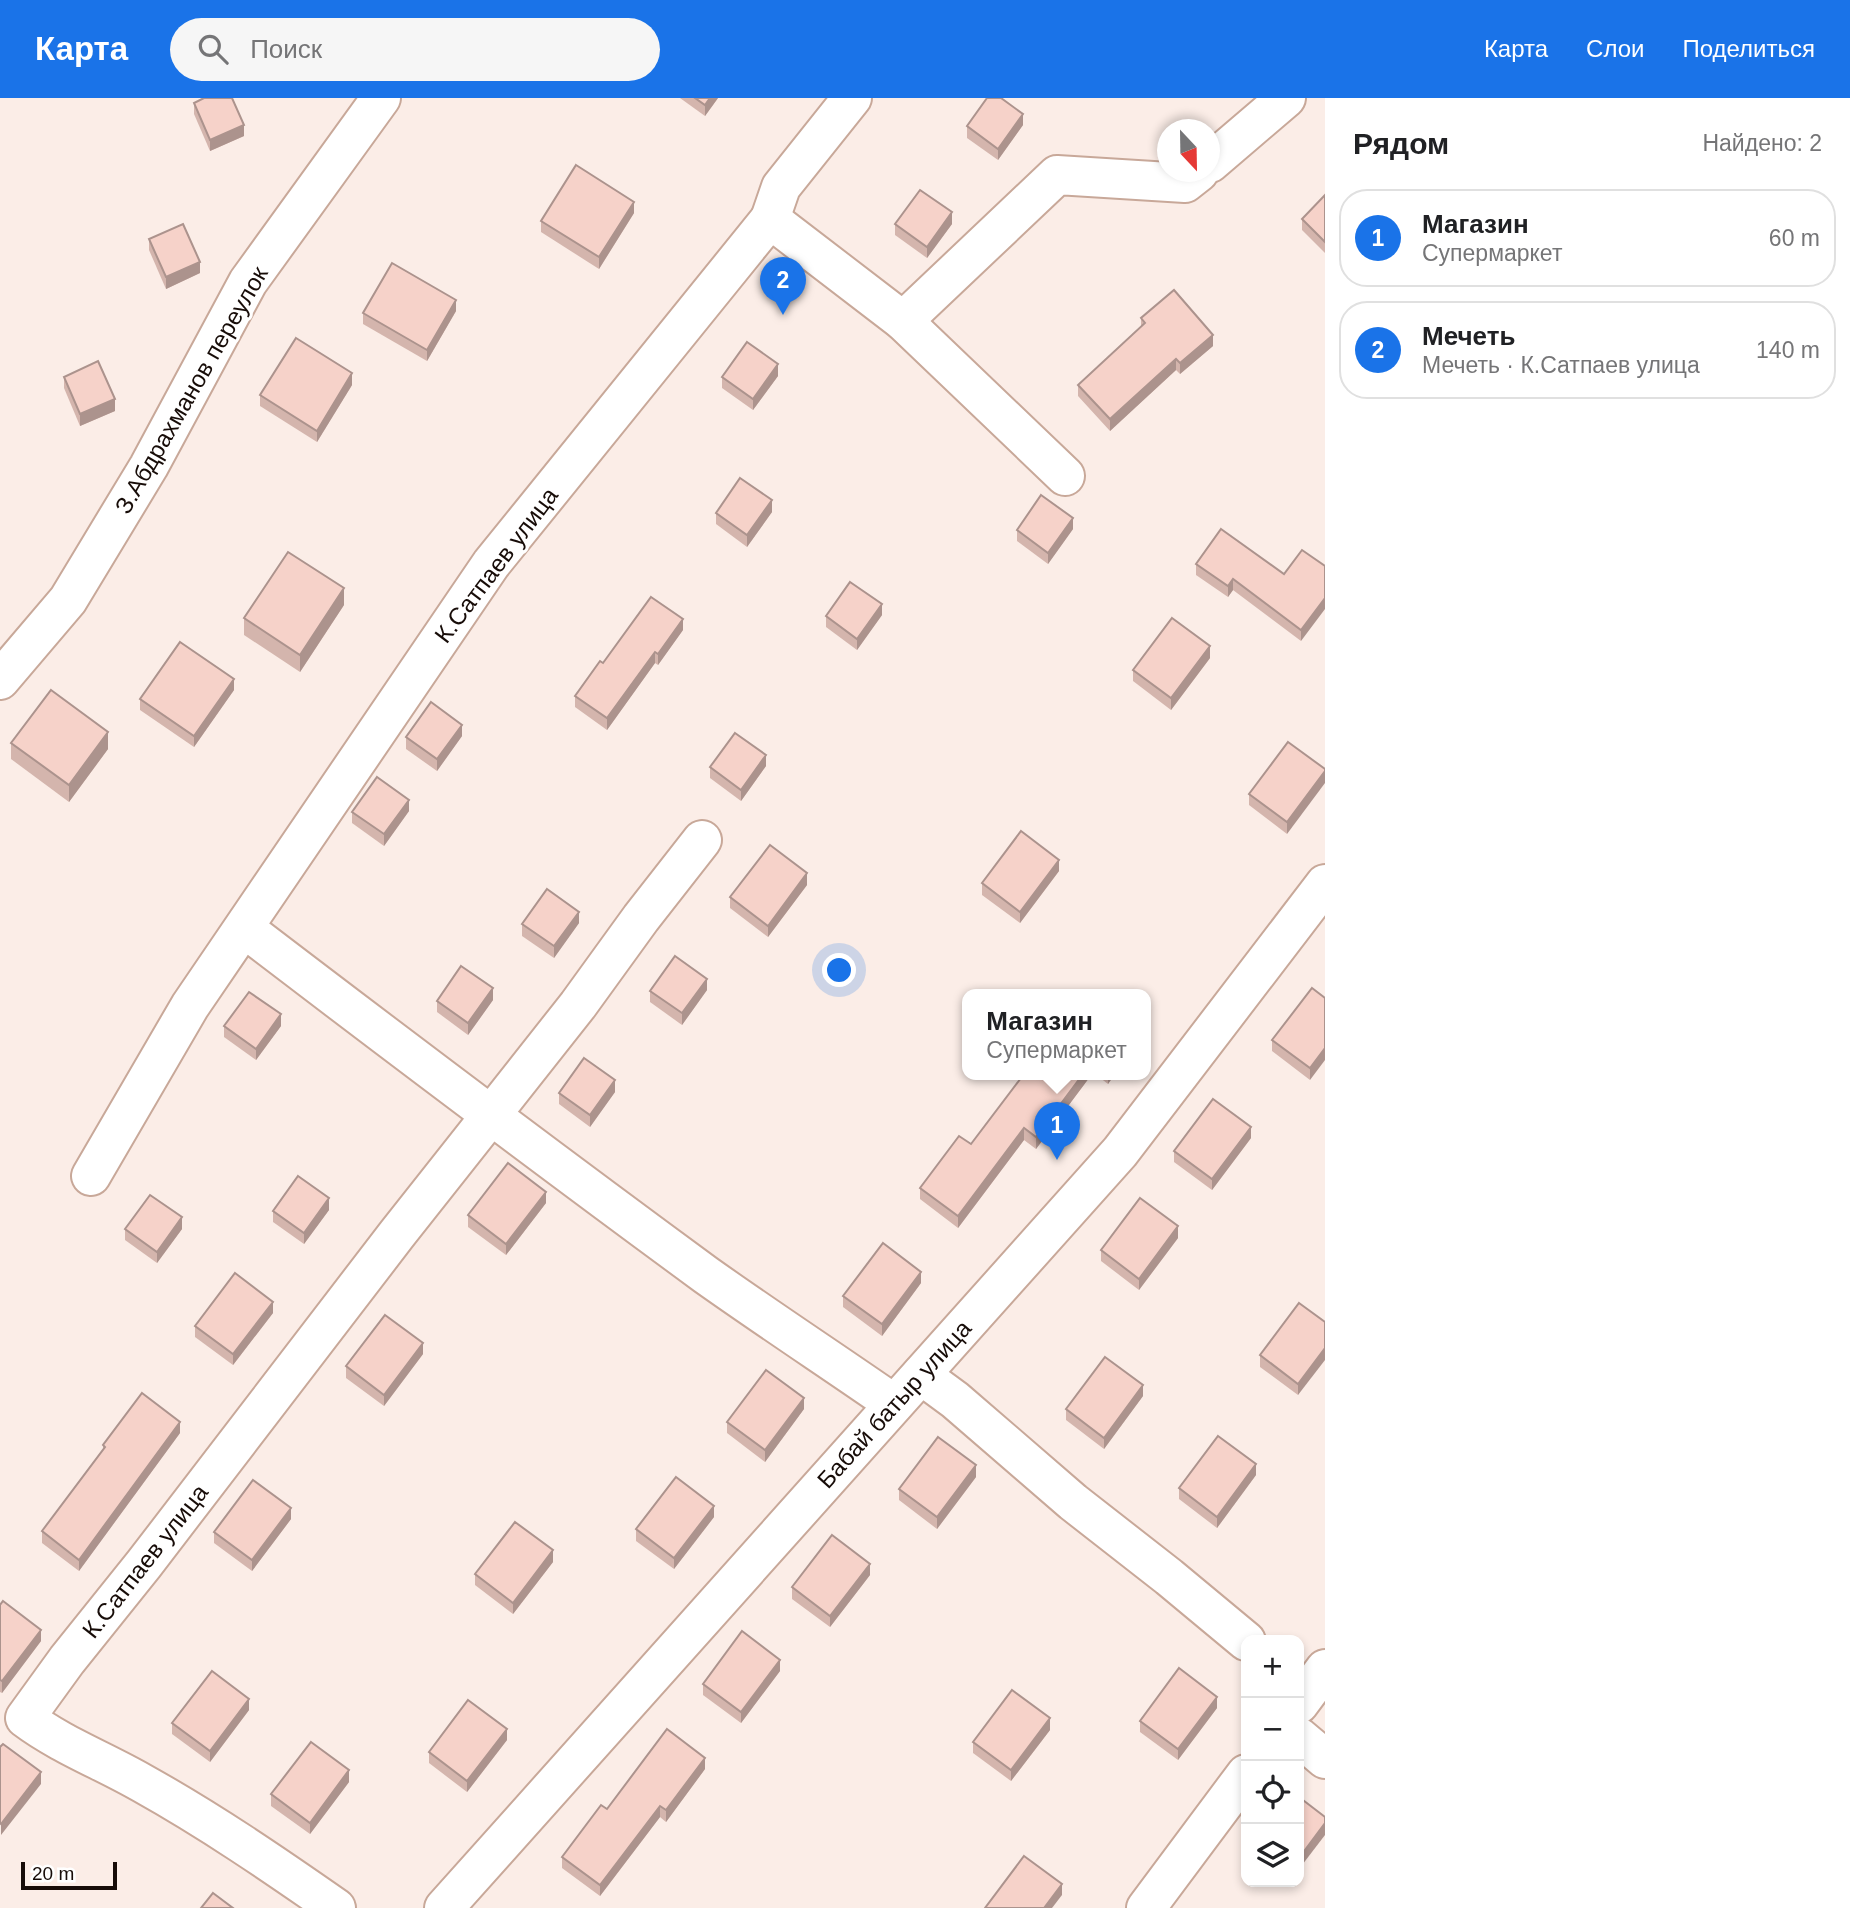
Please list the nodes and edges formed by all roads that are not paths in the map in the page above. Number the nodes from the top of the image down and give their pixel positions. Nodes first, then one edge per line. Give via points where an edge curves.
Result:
1 (381, 98) edge
2 (852, 98) edge
3 (1286, 98) edge
4 (1220, 154) edge
5 (1157, 181) edge
6 (1169, 182) edge
7 (1186, 182) edge
8 (770, 219) junction
9 (903, 321) junction
10 (1065, 475) dead end
11 (0, 680) edge
12 (702, 840) dead end
13 (1325, 884) edge
14 (244, 928) junction
15 (490, 1116) junction
16 (91, 1176) dead end
17 (921, 1375) junction
18 (894, 1404) junction
19 (1241, 1638) edge
20 (1304, 1741) edge
21 (1325, 1759) edge
22 (1241, 1781) edge
23 (336, 1908) edge
24 (444, 1908) edge
25 (1146, 1908) edge

1 - 11 street, З.Абдрахманов переулок via 248,282 149,466 68,600
2 - 8 street, К.Сатпаев улица via 781,187
3 - 4 street
5 - 9 street via 1057,175
6 - 7 street
8 - 9 street
8 - 14 street, К.Сатпаев улица via 491,564
9 - 10 street
12 - 15 street, К.Сатпаев улица
13 - 17 street, Бабай батыр улица via 1119,1152
14 - 15 street
14 - 16 street, К.Сатпаев улица via 190,1006
15 - 18 street via 708,1276
15 - 23 street, К.Сатпаев улица via 25,1718 143,1783
17 - 18 street, Бабай батыр улица
17 - 19 street
18 - 24 street, Бабай батыр улица
20 - 21 street
22 - 25 street

